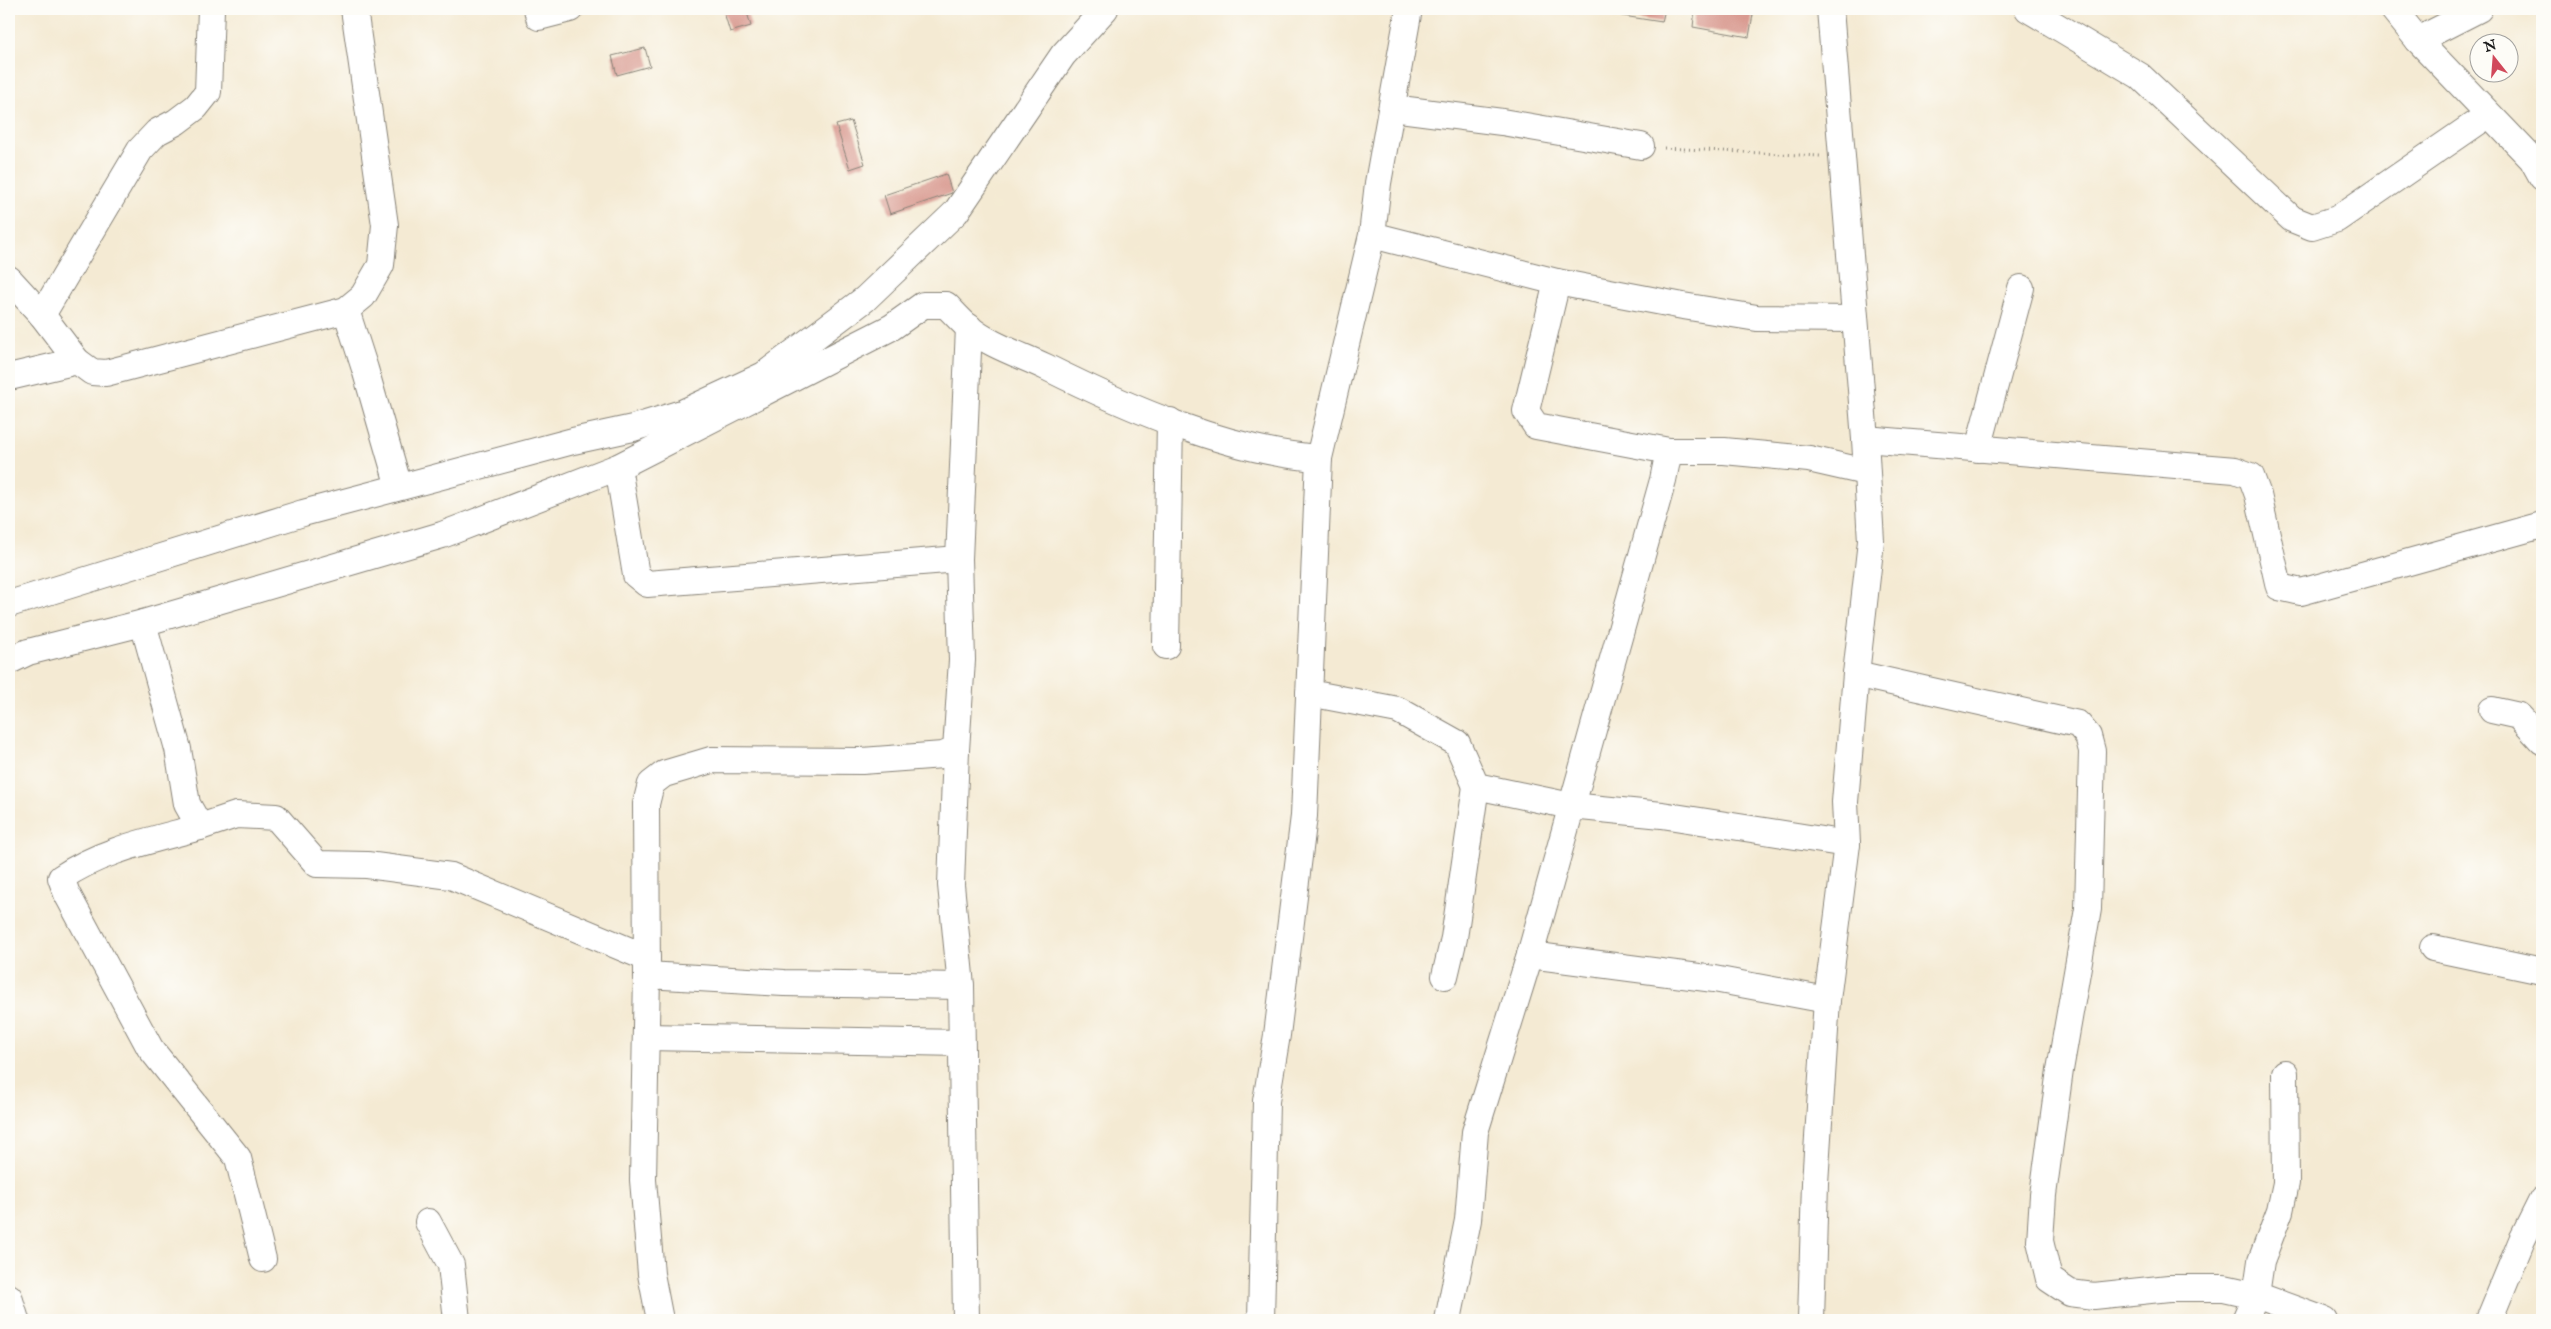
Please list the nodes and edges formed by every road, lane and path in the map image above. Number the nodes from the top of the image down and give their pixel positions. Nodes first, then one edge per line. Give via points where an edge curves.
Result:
1 (211, 9) edge
2 (354, 9) edge
3 (537, 9) edge
4 (570, 9) edge
5 (1105, 9) edge
6 (1409, 9) edge
7 (1830, 9) edge
8 (2028, 9) edge
9 (2393, 9) edge
10 (2479, 9) edge
11 (2418, 40) junction
12 (1392, 108) junction
13 (2488, 115) junction
14 (1641, 146) joint
15 (1842, 157) junction
16 (2539, 164) edge
17 (1372, 235) junction
18 (9, 279) edge
19 (1557, 282) junction
20 (2021, 288) dead end
21 (346, 310) junction
22 (42, 315) junction
23 (1856, 320) junction
24 (969, 328) junction
25 (77, 361) junction
26 (9, 376) edge
27 (1170, 421) junction
28 (1865, 439) junction
29 (1978, 449) junction
30 (1669, 451) junction
31 (1319, 458) junction
32 (618, 467) junction
33 (1866, 472) junction
34 (399, 487) junction
35 (2542, 525) edge
36 (960, 559) junction
37 (9, 604) edge
38 (143, 623) junction
39 (1166, 646) dead end
40 (9, 661) edge
41 (1856, 674) junction
42 (1309, 693) junction
43 (2492, 710) dead end
44 (2542, 741) edge
45 (956, 750) junction
46 (1476, 786) junction
47 (1571, 806) junction
48 (200, 827) junction
49 (1848, 844) junction
50 (2433, 948) dead end
51 (1530, 955) junction
52 (647, 967) junction
53 (2542, 971) edge
54 (1445, 976) dead end
55 (961, 986) junction
56 (1827, 1000) junction
57 (646, 1037) junction
58 (962, 1043) junction
59 (2285, 1073) dead end
60 (2542, 1200) edge
61 (428, 1222) dead end
62 (263, 1259) dead end
63 (2256, 1295) junction
64 (9, 1297) edge
65 (16, 1320) edge
66 (457, 1320) edge
67 (660, 1320) edge
68 (966, 1320) edge
69 (1261, 1320) edge
70 (1448, 1320) edge
71 (1812, 1320) edge
72 (2245, 1320) edge
73 (2324, 1320) edge
74 (2489, 1320) edge

1 - 22 street via 208,92 196,107 157,132 140,150
2 - 21 street via 385,225 380,265 363,296
3 - 4 street via 539,17
5 - 34 street via 1063,55 956,212 865,299 764,375 682,413
6 - 12 street
7 - 15 street
8 - 13 street via 2140,76 2292,219 2312,227 2337,219
9 - 11 street
10 - 11 street
11 - 13 street
12 - 14 street via 1502,122
12 - 17 street
13 - 16 street
14 - 15 path
15 - 23 street
17 - 19 street
17 - 31 street
18 - 22 street
19 - 23 street via 1757,318
19 - 30 street via 1526,411 1536,426
20 - 29 street
21 - 25 street via 106,373 92,372
21 - 34 street
22 - 25 street
23 - 28 street
24 - 27 street via 1106,397
24 - 32 street via 946,305 922,305 892,327
24 - 36 street
25 - 26 street
27 - 31 street via 1235,443 1282,454
27 - 39 street
28 - 29 street
28 - 33 street
29 - 35 street via 2235,470 2251,476 2279,587 2302,592
30 - 33 street via 1724,451 1809,459
30 - 47 street
31 - 42 street
32 - 36 street via 636,575 647,584
32 - 38 street via 442,535
33 - 41 street via 1871,541
34 - 37 street via 303,513
36 - 45 street via 962,660
38 - 40 street via 28,652
38 - 48 street via 178,749 187,804
41 - 49 street via 1845,802
41 - 63 street via 2078,724 2088,736 2092,751 2088,909 2060,1070 2043,1196 2040,1241 2049,1279 2070,1293 2094,1296 2169,1288 2224,1288
42 - 46 street via 1398,710 1457,743
42 - 69 street via 1304,816 1266,1101
43 - 44 street via 2519,716
45 - 52 street via 942,755 862,761 711,760 664,774 651,784 646,804
45 - 55 street via 951,885
46 - 47 street
46 - 54 street via 1454,938
47 - 49 street via 1662,815
47 - 51 street
48 - 52 street via 236,815 276,817 317,864 368,865 451,876
48 - 62 street via 98,858 61,878 150,1048 238,1158
49 - 56 street
50 - 53 street
51 - 56 street via 1714,979
51 - 70 street via 1476,1132 1468,1220
52 - 55 street via 784,983
52 - 57 street
55 - 58 street
56 - 71 street via 1815,1183
57 - 58 street
57 - 67 street via 643,1180 651,1274
58 - 68 street
59 - 63 street via 2286,1183 2280,1211 2261,1261
60 - 74 street
61 - 66 street via 451,1265
63 - 72 street
63 - 73 street
64 - 65 street

